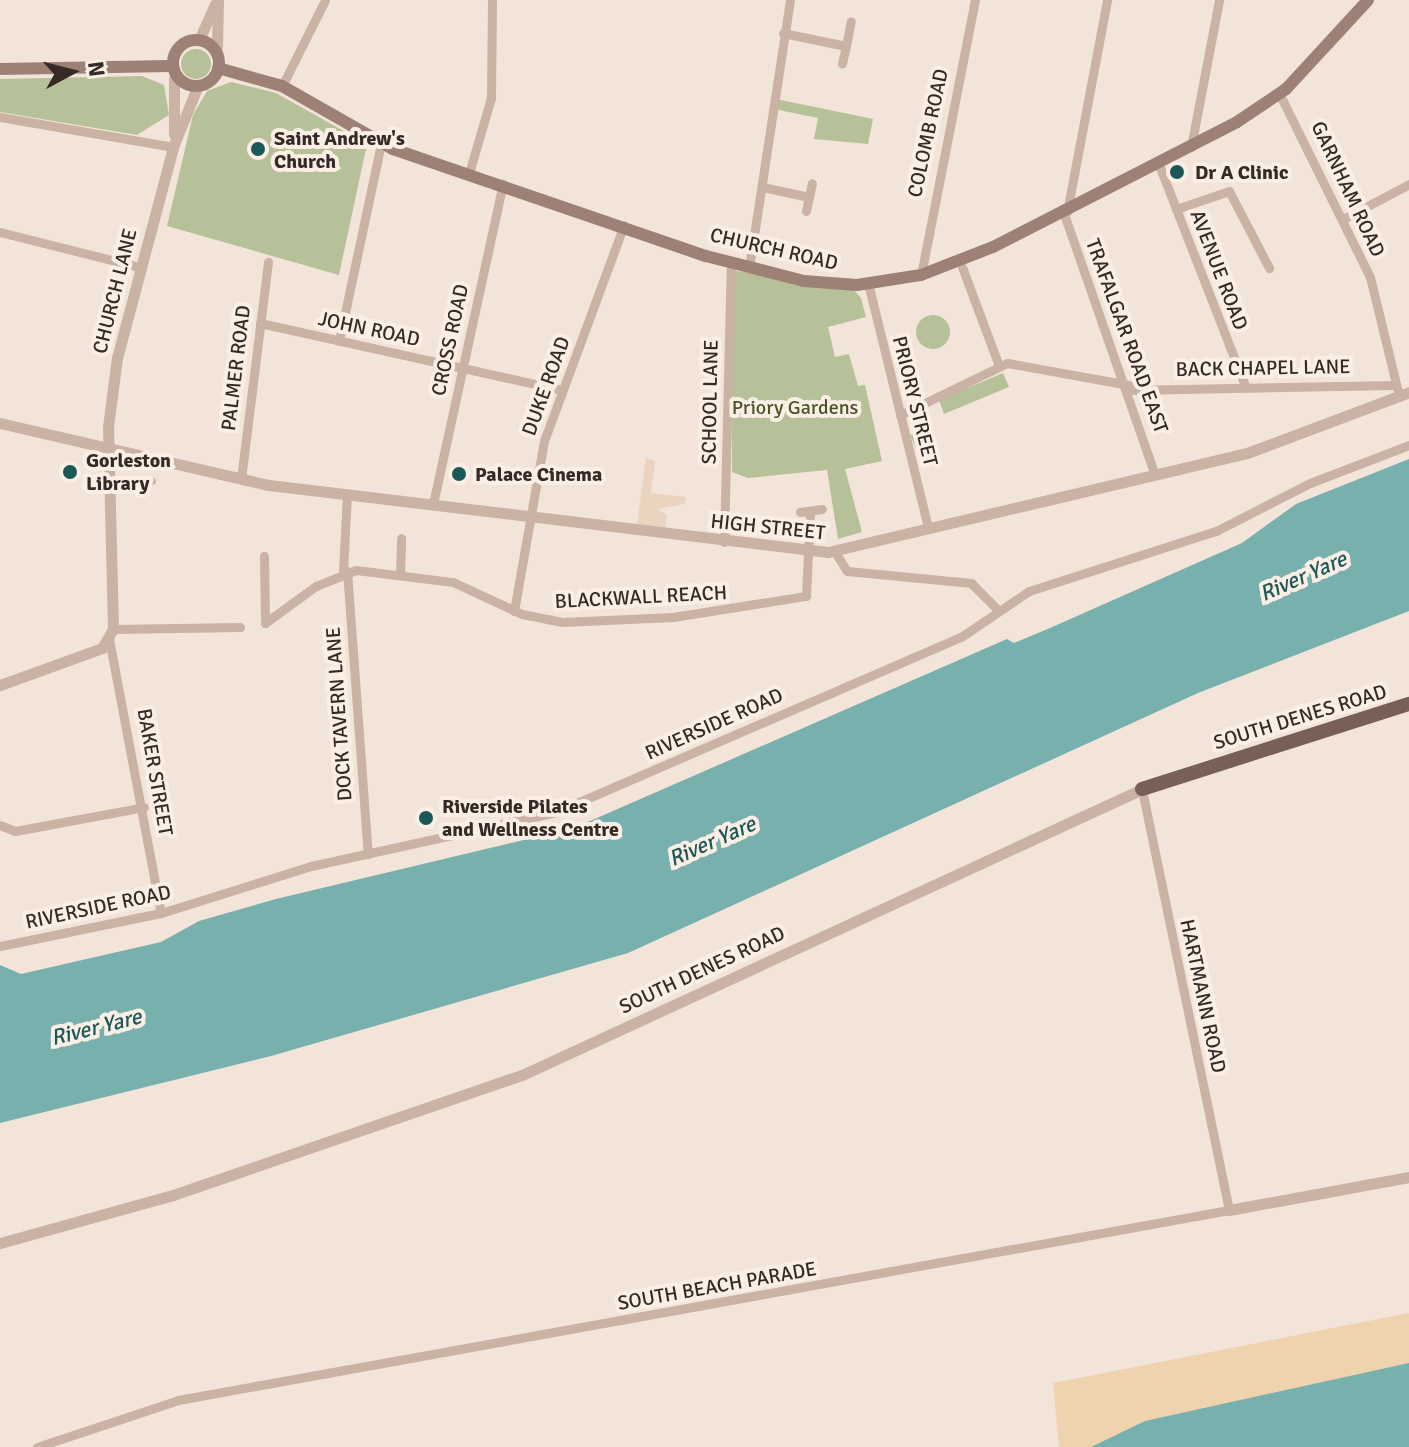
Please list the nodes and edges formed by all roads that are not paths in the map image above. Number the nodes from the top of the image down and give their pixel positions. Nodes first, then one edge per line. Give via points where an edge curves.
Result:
1 (217, 0) edge
2 (325, 0) edge
3 (492, 0) edge
4 (790, 0) edge
5 (975, 0) edge
6 (1107, 0) edge
7 (1219, 0) edge
8 (1368, 0) edge
9 (851, 21) dead end
10 (783, 33) junction
11 (199, 40) junction
12 (846, 46) junction
13 (217, 47) junction
14 (842, 64) dead end
15 (170, 66) junction
16 (218, 68) junction
17 (0, 69) edge
18 (174, 79) junction
19 (198, 85) junction
20 (282, 86) junction
21 (1280, 95) junction
22 (0, 117) edge
23 (381, 144) junction
24 (173, 147) junction
25 (1191, 147) junction
26 (1159, 165) junction
27 (469, 173) junction
28 (812, 183) dead end
29 (503, 184) junction
30 (1409, 184) edge
31 (762, 187) junction
32 (809, 197) junction
33 (1176, 209) junction
34 (806, 211) dead end
35 (1065, 213) junction
36 (1343, 219) junction
37 (624, 225) junction
38 (0, 232) edge
39 (268, 262) dead end
40 (731, 264) junction
41 (139, 267) junction
42 (962, 267) dead end
43 (749, 268) junction
44 (1269, 268) dead end
45 (921, 275) junction
46 (868, 283) junction
47 (260, 323) junction
48 (339, 341) junction
49 (999, 366) junction
50 (463, 368) junction
51 (1130, 387) junction
52 (1246, 388) junction
53 (563, 390) junction
54 (1401, 391) edge
55 (900, 415) junction
56 (0, 423) edge
57 (1409, 445) edge
58 (109, 448) junction
59 (1154, 472) junction
60 (241, 479) junction
61 (152, 481) dead end
62 (123, 482) dead end
63 (347, 494) junction
64 (433, 504) junction
65 (822, 509) dead end
66 (531, 516) junction
67 (928, 528) junction
68 (401, 538) dead end
69 (724, 542) junction
70 (811, 552) junction
71 (835, 552) junction
72 (264, 556) dead end
73 (345, 572) junction
74 (400, 573) junction
75 (998, 610) junction
76 (514, 611) junction
77 (240, 627) dead end
78 (111, 634) junction
79 (0, 685) edge
80 (1409, 704) edge
81 (1142, 789) junction
82 (144, 807) junction
83 (0, 825) edge
84 (368, 854) junction
85 (161, 913) junction
86 (0, 946) edge
87 (1409, 1177) edge
88 (1229, 1210) junction
89 (0, 1243) edge
90 (37, 1447) edge

1 - 11 street
1 - 13 street
2 - 20 street
3 - 27 street via 491,98
4 - 10 street
5 - 45 street, COLOMB ROAD via 920,251
6 - 35 street
7 - 25 street
8 - 21 main road, CHURCH ROAD
9 - 12 street
10 - 12 street
10 - 31 street
11 - 13 main road
11 - 15 main road
12 - 14 street
13 - 16 main road
15 - 17 main road
15 - 18 main road, CHURCH LANE
16 - 19 main road, CHURCH LANE
16 - 20 main road, CHURCH ROAD
18 - 19 main road
18 - 24 street, CHURCH LANE
19 - 24 street, CHURCH LANE
20 - 23 main road, CHURCH ROAD
21 - 25 main road, CHURCH ROAD
21 - 36 street, GARNHAM ROAD
22 - 24 street
23 - 27 main road, CHURCH ROAD
23 - 48 street
24 - 41 street, CHURCH LANE
25 - 26 main road, CHURCH ROAD
26 - 33 street, AVENUE ROAD
26 - 35 main road, CHURCH ROAD
27 - 29 main road, CHURCH ROAD
28 - 32 street
29 - 37 main road, CHURCH ROAD
29 - 50 street, CROSS ROAD
30 - 36 street
31 - 32 street
31 - 43 street
32 - 34 street
33 - 44 street via 1229,191
33 - 52 street, AVENUE ROAD
35 - 45 main road, CHURCH ROAD
35 - 51 street, TRAFALGAR ROAD EAST
36 - 54 street, GARNHAM ROAD via 1376,293
37 - 40 main road, CHURCH ROAD
37 - 53 street, DUKE ROAD
38 - 41 street
39 - 47 street, PALMER ROAD
40 - 43 main road, CHURCH ROAD
40 - 69 street, SCHOOL LANE
41 - 58 street, CHURCH LANE via 117,358
42 - 49 street
43 - 46 main road, CHURCH ROAD via 834,285
45 - 46 main road, CHURCH ROAD
46 - 55 street, PRIORY STREET
47 - 48 street, JOHN ROAD
47 - 60 street, PALMER ROAD
48 - 50 street, JOHN ROAD
49 - 51 street, BACK CHAPEL LANE
49 - 55 street
50 - 53 street, JOHN ROAD
50 - 64 street, CROSS ROAD
51 - 52 street, BACK CHAPEL LANE
51 - 59 street, TRAFALGAR ROAD EAST
52 - 54 street, BACK CHAPEL LANE
53 - 66 street, DUKE ROAD via 544,441
54 - 59 street, HIGH STREET via 1280,443
55 - 67 street, PRIORY STREET
56 - 58 street, HIGH STREET
57 - 75 street, RIVERSIDE ROAD via 1310,483 1216,531 1029,591
58 - 60 street, HIGH STREET
58 - 78 street, BAKER STREET
59 - 67 street, HIGH STREET
60 - 63 street, HIGH STREET
61 - 62 street
63 - 64 street, HIGH STREET
63 - 73 street, DOCK TAVERN LANE
64 - 66 street, HIGH STREET
65 - 70 street via 805,511
66 - 69 street, HIGH STREET
66 - 76 street, DUKE ROAD
67 - 71 street, HIGH STREET
68 - 74 street
69 - 70 street, HIGH STREET
70 - 71 street, HIGH STREET
70 - 76 street, BLACKWALL REACH via 808,594 770,606 562,622
71 - 75 street via 847,571 971,583
72 - 73 street via 265,623
73 - 74 street, BLACKWALL REACH
73 - 84 street, DOCK TAVERN LANE
74 - 76 street, BLACKWALL REACH via 453,582
75 - 84 street, RIVERSIDE ROAD via 961,637 556,812
77 - 78 street
78 - 79 street via 91,654
78 - 82 street, BAKER STREET
80 - 81 main road, SOUTH DENES ROAD
81 - 88 street, HARTMANN ROAD
81 - 89 street, SOUTH DENES ROAD via 522,1075 173,1195
82 - 83 street via 15,831
82 - 85 street, BAKER STREET
84 - 85 street, RIVERSIDE ROAD
85 - 86 street, RIVERSIDE ROAD
87 - 88 street, SOUTH BEACH PARADE
88 - 90 street, SOUTH BEACH PARADE via 178,1400

